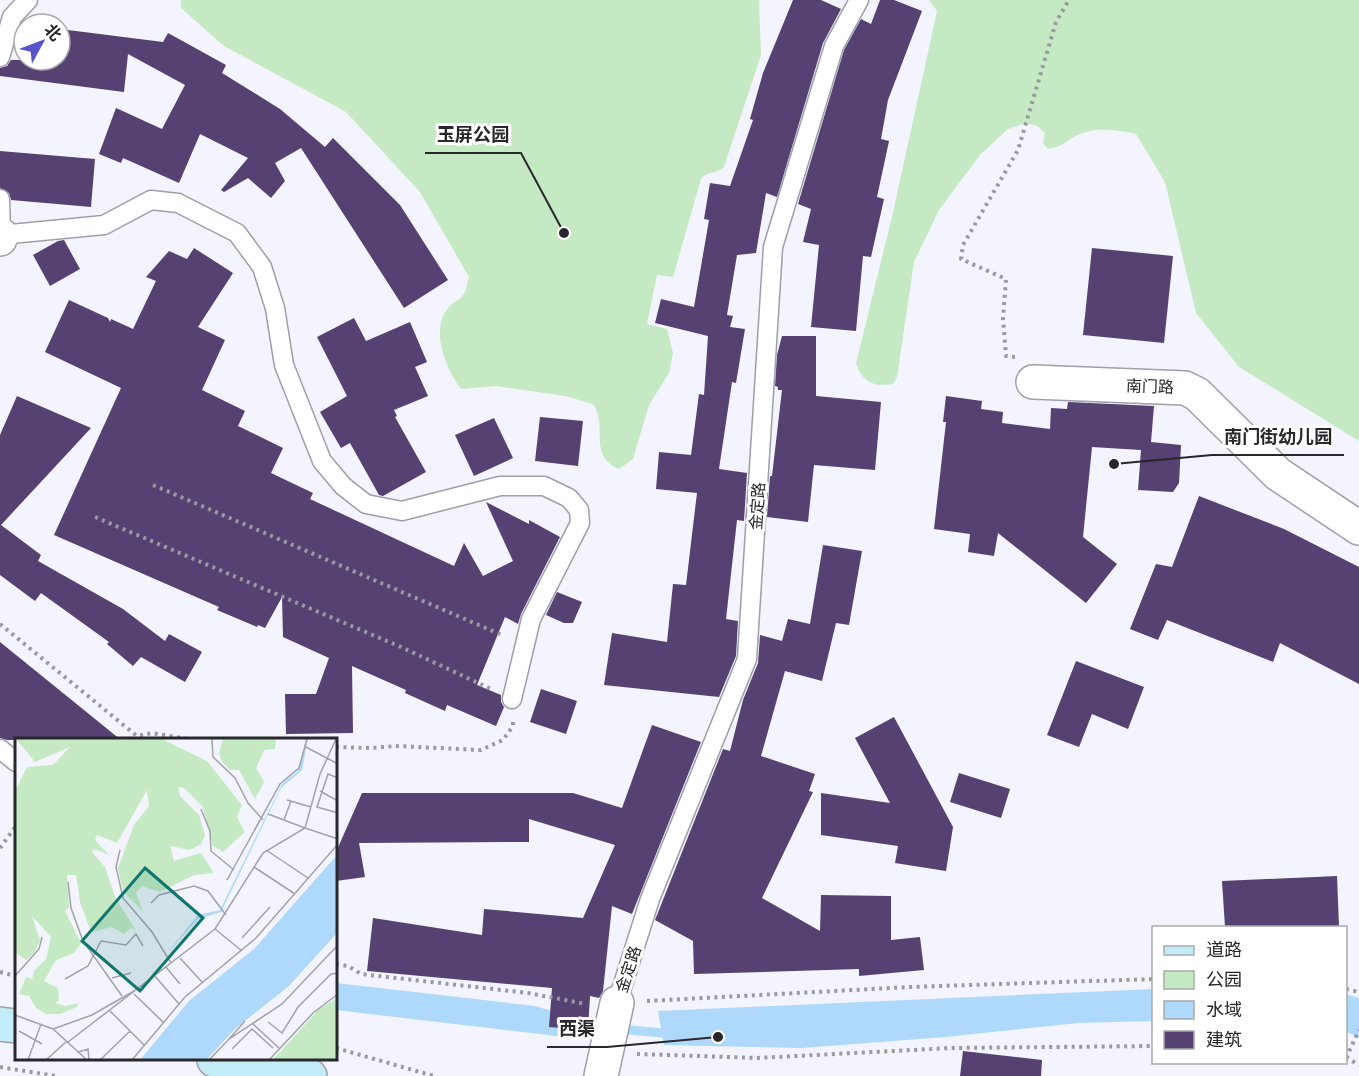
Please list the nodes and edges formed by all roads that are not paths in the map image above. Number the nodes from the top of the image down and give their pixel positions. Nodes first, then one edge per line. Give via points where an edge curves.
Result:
1 (28, 0) edge
2 (859, 0) edge
3 (0, 57) edge
4 (0, 199) edge
5 (0, 236) edge
6 (1034, 382) road end
7 (1359, 528) edge
8 (512, 699) road end
9 (0, 749) edge
10 (15, 761) edge
11 (617, 1003) joint
12 (0, 1024) edge
13 (15, 1026) edge
14 (225, 1061) edge
15 (603, 1064) edge
16 (307, 1076) edge

1 - 3 lane via 12,17
2 - 11 lane, 金定路 via 834,46 773,247 747,659 650,899
4 - 5 lane
5 - 8 lane via 104,225 151,201 178,203 237,233 262,267 275,308 284,365 322,461 343,486 366,504 402,511 500,486 544,486 569,498 579,510 580,523 531,620
6 - 7 street, 南门路 via 1185,388 1197,394 1278,474
9 - 10 lane
11 - 15 street
12 - 13 street
14 - 16 street

